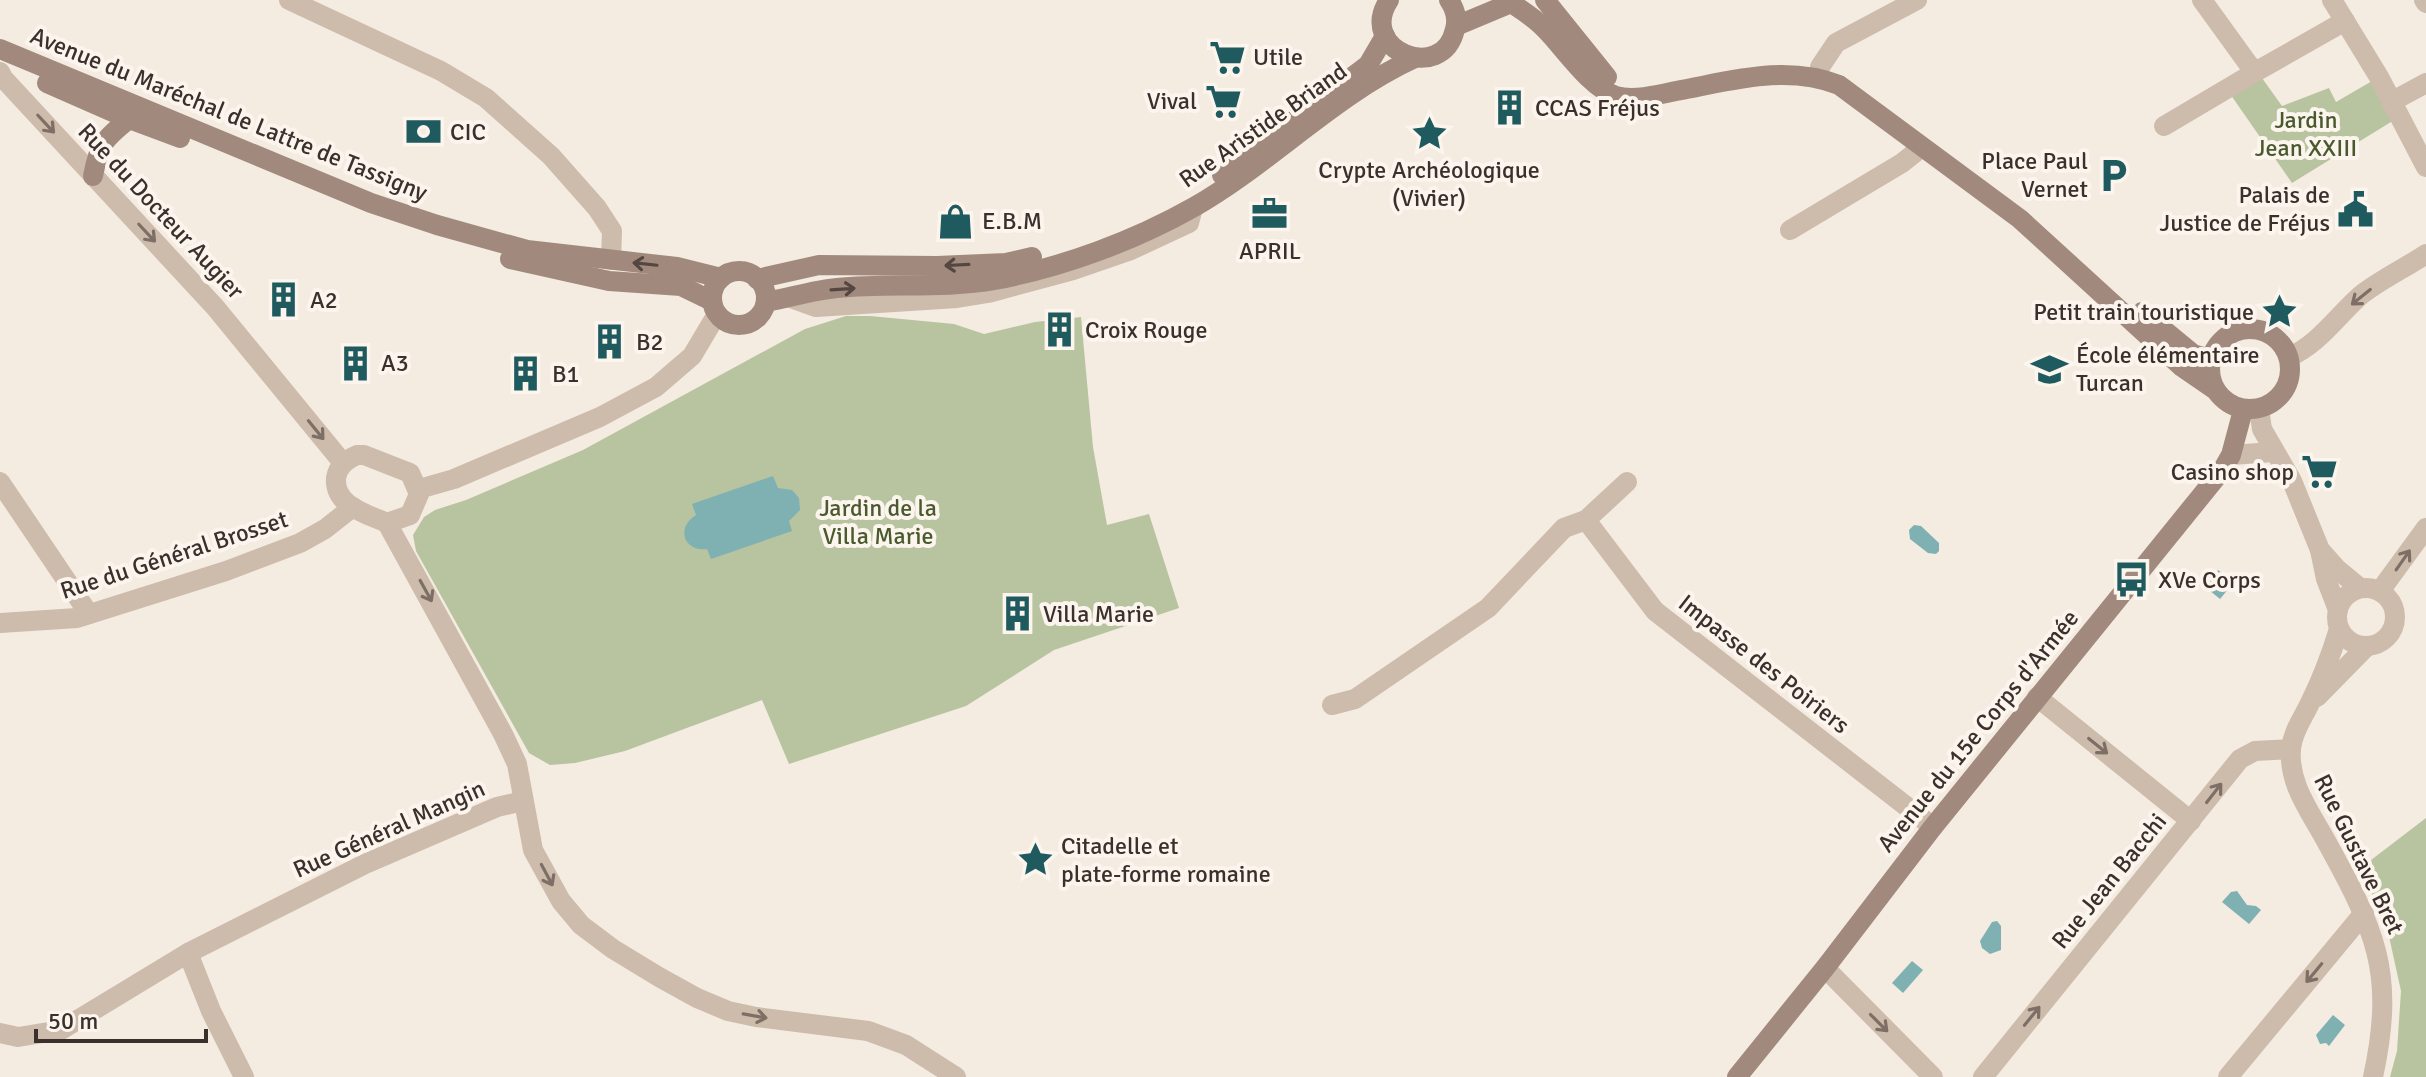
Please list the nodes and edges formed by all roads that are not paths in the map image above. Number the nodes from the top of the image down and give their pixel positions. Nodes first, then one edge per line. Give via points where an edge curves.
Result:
1 (289, 0) edge
2 (1389, 0) edge
3 (1449, 0) edge
4 (1545, 0) edge
5 (1917, 0) edge
6 (2202, 0) edge
7 (2332, 0) edge
8 (1513, 2) edge
9 (2345, 21) junction
10 (1456, 26) junction
11 (1385, 36) junction
12 (0, 49) edge
13 (1415, 58) junction
14 (0, 63) edge
15 (1820, 67) junction
16 (2257, 71) junction
17 (0, 72) edge
18 (2426, 83) edge
19 (2391, 102) junction
20 (129, 119) junction
21 (2164, 126) dead end
22 (1922, 147) junction
23 (2426, 167) edge
24 (93, 176) junction
25 (1790, 230) dead end
26 (2426, 254) edge
27 (611, 260) junction
28 (721, 278) junction
29 (757, 279) junction
30 (766, 302) junction
31 (714, 307) junction
32 (2289, 357) junction
33 (2210, 359) junction
34 (2214, 389) junction
35 (2251, 409) junction
36 (2273, 452) junction
37 (2231, 455) junction
38 (343, 463) junction
39 (0, 482) edge
40 (1627, 482) dead end
41 (419, 489) junction
42 (353, 507) junction
43 (1586, 520) junction
44 (387, 523) junction
45 (2426, 528) edge
46 (2320, 550) junction
47 (2370, 590) junction
48 (89, 614) junction
49 (2338, 620) junction
50 (0, 623) edge
51 (2367, 646) junction
52 (2037, 697) junction
53 (1332, 705) dead end
54 (2310, 705) junction
55 (2291, 749) junction
56 (523, 801) junction
57 (2191, 821) junction
58 (1933, 827) junction
59 (2364, 913) junction
60 (188, 953) junction
61 (1825, 968) junction
62 (0, 1033) edge
63 (244, 1077) edge
64 (956, 1077) edge
65 (1737, 1077) edge
66 (1933, 1077) edge
67 (1983, 1077) edge
68 (2228, 1077) edge
69 (2373, 1077) edge

1 - 27 street via 441,71 486,98 551,156 597,208 612,231
2 - 11 main road via 1382,15
3 - 10 main road
4 - 15 main road via 1616,84 1656,85 1766,65
5 - 15 street via 1836,43
6 - 16 street
7 - 9 street
8 - 10 main road
8 - 22 main road via 1595,83 1617,97 1808,74 1839,85
9 - 16 street
9 - 19 street
10 - 13 main road, Rue Aristide Briand via 1438,54
11 - 13 main road via 1392,47
11 -> 29 main road, Rue Aristide Briand via 1368,65 1226,172 1189,198 1132,224 1006,263 819,265
12 - 27 main road, Avenue du Maréchal de Lattre de Tassigny via 371,203 527,250
30 -> 13 main road, Rue Aristide Briand via 836,288 992,280 1040,270 1123,240 1193,208 1258,167 1378,76
14 - 20 main road, Avenue du Maréchal de Lattre de Tassigny
15 - 33 main road via 1852,82 2031,214 2193,354
16 - 21 street
17 -> 24 street, Rue du Docteur Augier
18 - 19 street
19 - 23 street
20 - 24 main road via 106,137
20 - 31 main road, Avenue du Maréchal de Lattre de Tassigny via 457,246 609,281 681,286
22 - 25 street
22 - 34 main road via 2020,219 2182,367
24 -> 38 street, Rue du Docteur Augier via 215,307
26 -> 32 street via 2363,294
28 -> 27 main road, Avenue du Maréchal de Lattre de Tassigny
28 - 29 main road via 736,272
28 - 31 main road via 713,293
29 - 30 main road
30 - 31 main road via 758,318 741,325 723,320
31 - 41 street via 692,356 656,387 600,417
32 - 33 main road via 2271,335 2256,329 2225,336
32 - 35 main road via 2291,374 2285,390 2274,402
33 - 34 main road
34 - 35 main road via 2226,403
35 - 36 street
35 - 37 main road, Avenue du 15e Corps d'Armée
36 - 37 street
36 - 46 street via 2292,481
37 - 52 main road, Avenue du 15e Corps d'Armée
38 - 41 street via 364,455 410,473
38 - 42 street via 337,487
39 - 48 street
40 - 43 street
41 - 44 street via 410,515
42 - 44 street
42 - 48 street, Rue du Général Brosset via 300,543
43 - 53 street via 1564,528 1488,608 1355,699
43 - 58 street, Impasse des Poiriers via 1655,611
44 -> 56 street, Rue Général Mangin via 503,734 517,764
47 -> 45 street
46 - 47 street via 2337,569
46 - 49 street
47 - 49 street via 2343,598
47 - 51 street via 2392,603 2395,620 2382,641
48 - 50 street, Rue du Général Brosset
49 - 51 street via 2353,642
49 - 54 street via 2331,657
51 - 54 street
52 -> 57 street
52 - 58 main road, Avenue du 15e Corps d'Armée
54 - 55 street
57 -> 55 street, Rue Jean Bacchi via 2247,754
55 - 59 street, Rue Gustave Bret via 2294,782
56 - 60 street, Rue Général Mangin via 497,807 365,864
56 -> 64 street via 533,850 561,901 581,925 613,949 728,1011 868,1031 906,1045
67 -> 57 street, Rue Jean Bacchi
58 - 61 main road, Avenue du 15e Corps d'Armée
59 -> 68 street
59 - 69 street, Rue Gustave Bret via 2378,951 2384,991
60 - 62 street, Rue Général Mangin via 61,1030 18,1037
60 - 63 street
61 - 65 main road, Avenue du 15e Corps d'Armée
61 -> 66 street

